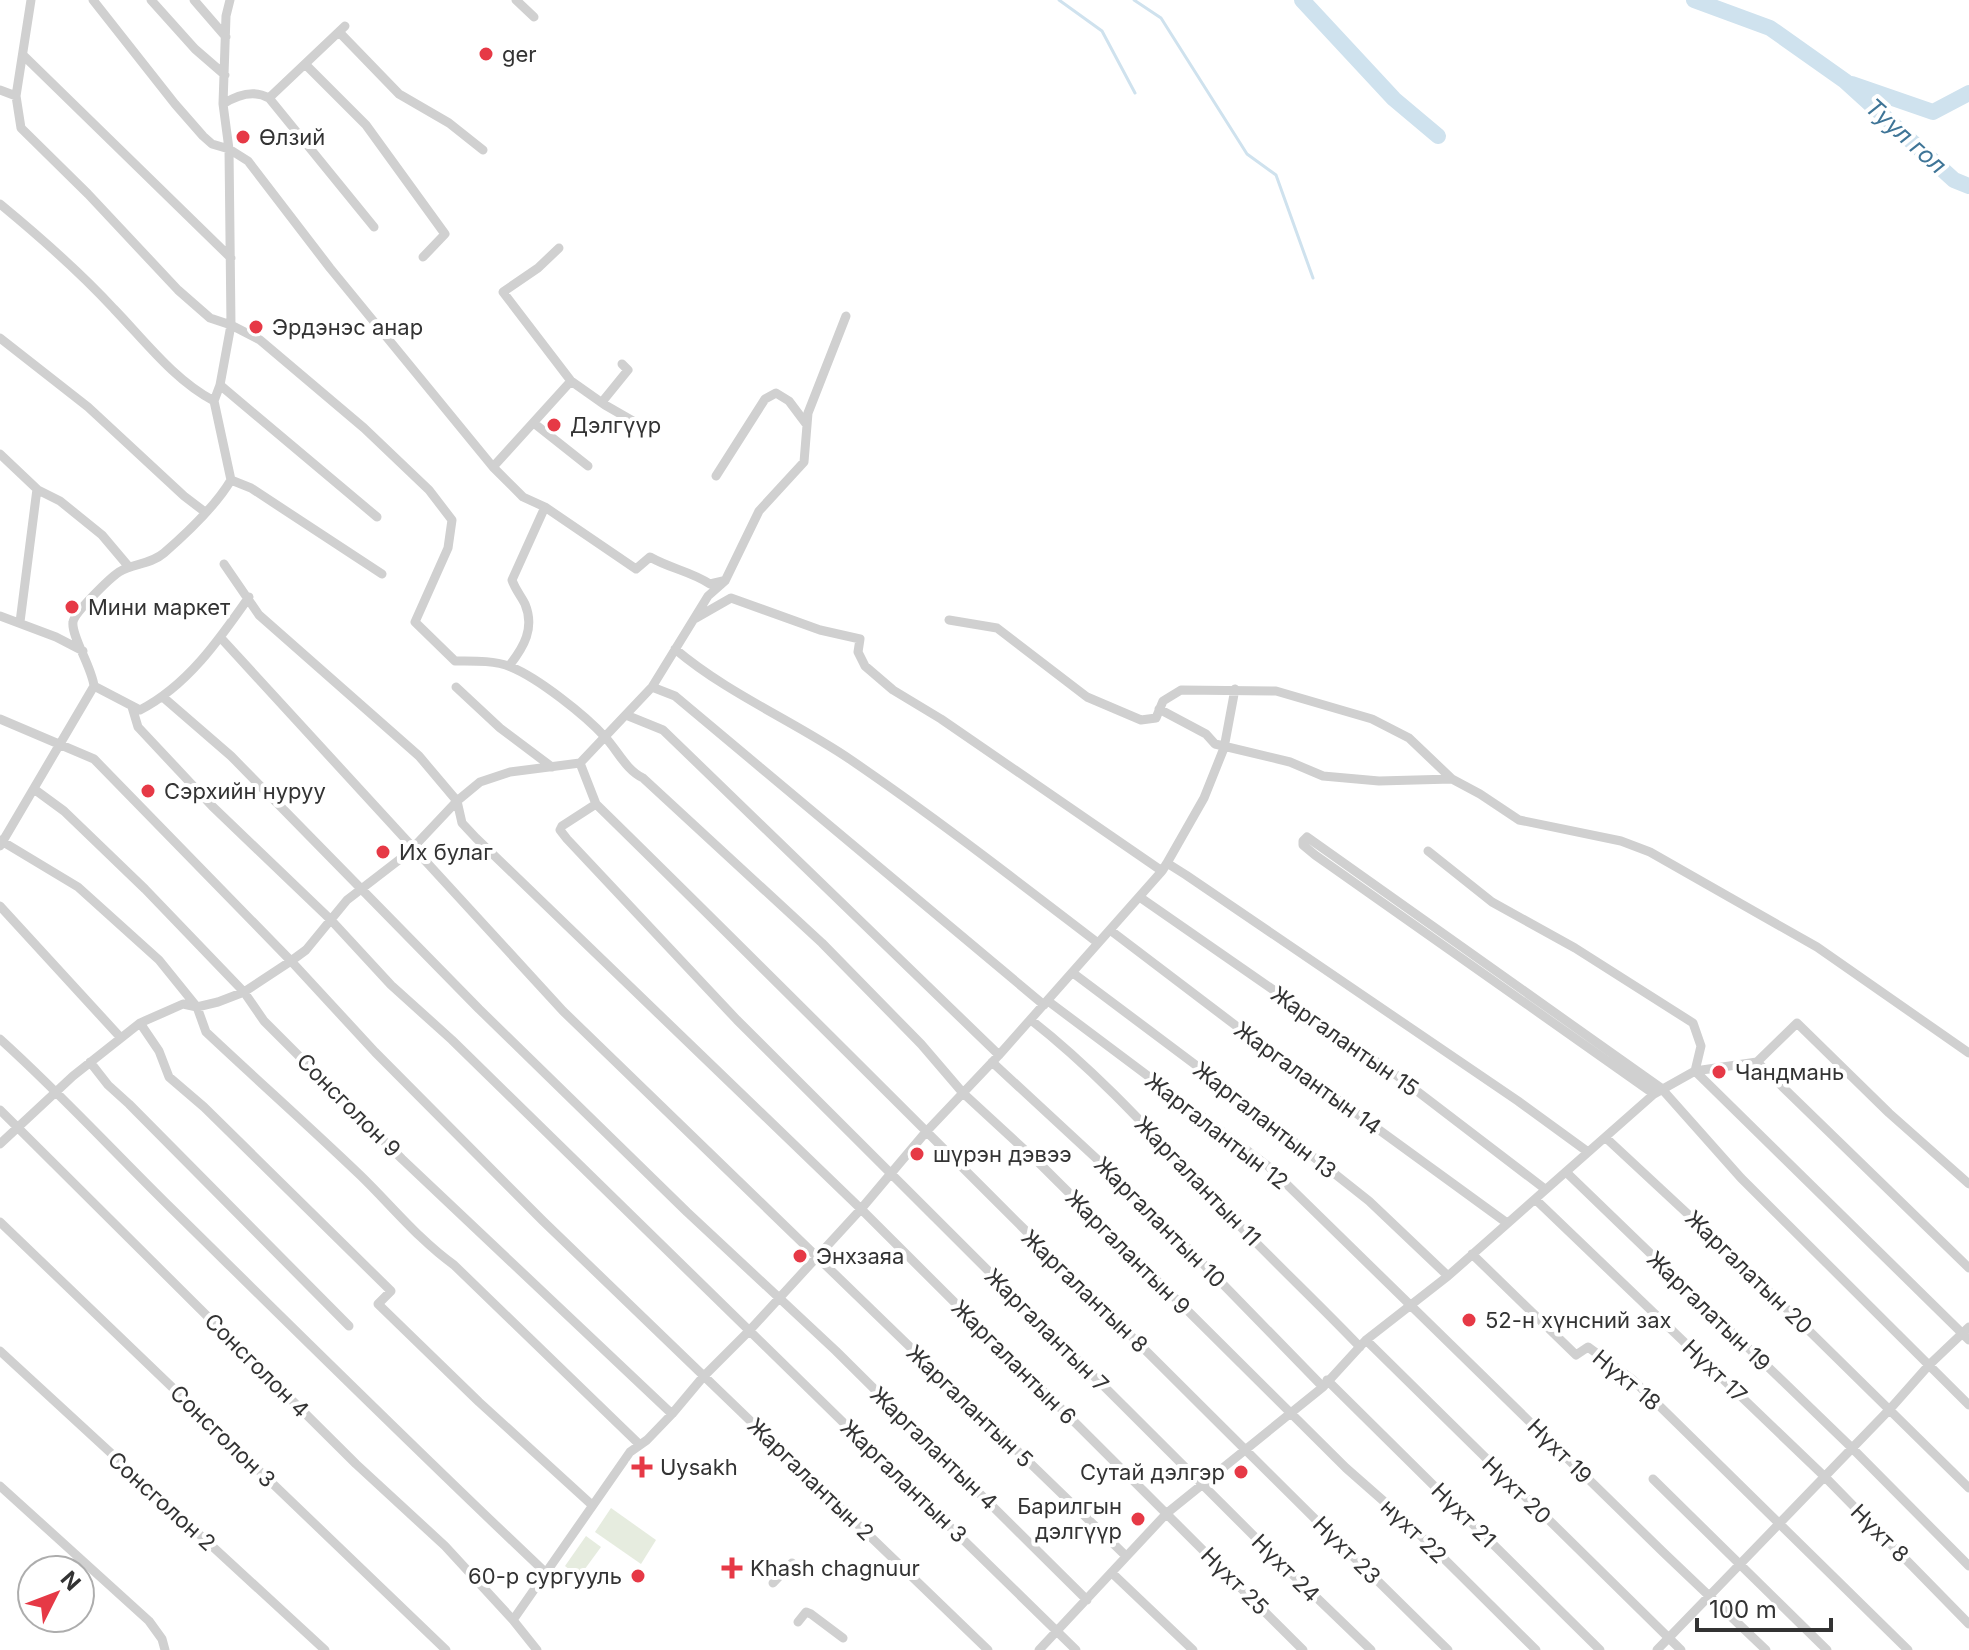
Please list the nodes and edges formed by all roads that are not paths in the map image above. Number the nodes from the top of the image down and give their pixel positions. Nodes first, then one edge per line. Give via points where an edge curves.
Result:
1 (31, 0) edge
2 (93, 0) edge
3 (151, 0) edge
4 (194, 0) edge
5 (230, 0) edge
6 (516, 0) edge
7 (534, 17) dead end
8 (226, 37) junction
9 (24, 56) junction
10 (305, 64) junction
11 (225, 75) junction
12 (0, 90) edge
13 (16, 96) junction
14 (269, 98) junction
15 (223, 104) junction
16 (229, 149) junction
17 (483, 150) dead end
18 (0, 204) edge
19 (374, 227) dead end
20 (559, 248) dead end
21 (423, 257) dead end
22 (231, 258) junction
23 (846, 316) dead end
24 (231, 325) junction
25 (0, 338) edge
26 (622, 364) dead end
27 (571, 381) junction
28 (220, 385) junction
29 (214, 401) junction
30 (602, 402) junction
31 (535, 424) junction
32 (807, 425) junction
33 (645, 428) dead end
34 (0, 454) edge
35 (588, 466) dead end
36 (493, 467) junction
37 (716, 476) dead end
38 (231, 480) junction
39 (37, 489) junction
40 (545, 507) junction
41 (205, 512) junction
42 (377, 517) dead end
43 (224, 564) dead end
44 (129, 567) junction
45 (382, 574) dead end
46 (725, 581) junction
47 (249, 597) junction
48 (0, 616) edge
49 (696, 618) junction
50 (949, 620) dead end
51 (20, 622) junction
52 (220, 637) junction
53 (675, 649) junction
54 (83, 651) junction
55 (509, 666) junction
56 (94, 686) junction
57 (456, 687) dead end
58 (652, 687) junction
59 (1235, 689) junction
60 (164, 698) junction
61 (132, 707) junction
62 (1159, 709) junction
63 (626, 715) junction
64 (0, 719) edge
65 (605, 737) junction
66 (59, 745) junction
67 (1224, 746) junction
68 (580, 763) junction
69 (552, 767) junction
70 (1452, 779) junction
71 (34, 789) junction
72 (457, 801) junction
73 (596, 804) junction
74 (1, 842) edge
75 (414, 847) junction
76 (1428, 851) dead end
77 (1165, 867) junction
78 (361, 890) junction
79 (1141, 898) junction
80 (0, 906) edge
81 (331, 920) junction
82 (1110, 930) junction
83 (1098, 943) junction
84 (1480, 959) junction
85 (291, 961) junction
86 (1473, 968) junction
87 (1073, 973) junction
88 (244, 992) junction
89 (1046, 1003) junction
90 (197, 1007) junction
91 (1545, 1011) junction
92 (1031, 1020) junction
93 (140, 1023) junction
94 (121, 1038) junction
95 (0, 1039) edge
96 (1969, 1053) edge
97 (995, 1058) junction
98 (90, 1062) junction
99 (1757, 1062) junction
100 (1695, 1071) junction
101 (57, 1091) junction
102 (1657, 1091) junction
103 (963, 1093) junction
104 (0, 1110) edge
105 (17, 1126) junction
106 (925, 1133) junction
107 (1606, 1138) junction
108 (0, 1144) edge
109 (1588, 1152) junction
110 (1566, 1172) junction
111 (891, 1175) junction
112 (1969, 1184) edge
113 (1545, 1189) junction
114 (1535, 1199) junction
115 (861, 1209) junction
116 (0, 1222) edge
117 (1507, 1223) junction
118 (1472, 1254) junction
119 (815, 1257) junction
120 (1969, 1268) edge
121 (1448, 1276) junction
122 (777, 1299) junction
123 (1412, 1305) junction
124 (349, 1326) dead end
125 (749, 1331) junction
126 (1967, 1333) edge
127 (1363, 1344) junction
128 (0, 1351) edge
129 (1929, 1365) junction
130 (703, 1377) junction
131 (1325, 1384) junction
132 (1969, 1405) edge
133 (1890, 1409) junction
134 (1291, 1413) junction
135 (672, 1414) junction
136 (639, 1444) junction
137 (1852, 1448) junction
138 (1247, 1449) junction
139 (1825, 1477) junction
140 (1653, 1479) dead end
141 (1203, 1484) junction
142 (0, 1486) edge
143 (1969, 1488) edge
144 (592, 1505) junction
145 (1167, 1513) junction
146 (1780, 1523) junction
147 (1126, 1556) junction
148 (792, 1563) dead end
149 (1740, 1564) junction
150 (1969, 1566) edge
151 (545, 1572) junction
152 (1112, 1573) junction
153 (773, 1583) dead end
154 (1709, 1596) junction
155 (1087, 1600) junction
156 (513, 1620) junction
157 (798, 1622) dead end
158 (1969, 1624) edge
159 (1058, 1632) junction
160 (843, 1638) dead end
161 (1669, 1638) junction
162 (165, 1650) edge
163 (325, 1650) edge
164 (446, 1650) edge
165 (537, 1650) edge
166 (988, 1650) edge
167 (1039, 1650) edge
168 (1076, 1650) edge
169 (1193, 1650) edge
170 (1303, 1650) edge
171 (1371, 1650) edge
172 (1448, 1650) edge
173 (1536, 1650) edge
174 (1600, 1650) edge
175 (1657, 1650) edge
176 (1681, 1650) edge
177 (1766, 1650) edge
178 (1827, 1650) edge
179 (1908, 1650) edge

1 - 9 street
2 - 16 street via 203,136
3 - 11 street
4 - 8 street
5 - 8 street
6 - 7 street
8 - 11 street
9 - 13 street
9 - 22 street
10 - 14 street
10 - 17 street via 342,29 399,94
10 - 21 street via 366,125 445,234
11 - 15 street
12 - 13 street
13 - 24 street via 21,128 178,290 210,318
14 - 15 street via 238,95
14 - 19 street
15 - 16 street
16 - 22 street
16 - 36 street via 248,161
18 - 29 street via 87,281 199,393
20 - 27 street via 503,292
22 - 24 street
23 - 32 street
24 - 28 street
24 - 55 street via 260,340 352,418 444,507 452,520 448,548 415,622 455,661
25 - 41 street via 88,407
26 - 30 street via 628,370
27 - 30 street
27 - 31 street
28 - 29 street
28 - 42 street
29 - 38 street
30 - 33 street
31 - 35 street
31 - 36 street
32 - 37 street via 789,401 776,393 765,399
32 - 46 street via 804,462 759,511
34 - 39 street
36 - 40 street via 523,497
38 - 41 street
38 - 45 street
39 - 44 street via 102,535
39 - 51 street
40 - 46 street via 636,569 650,557 710,584
40 - 55 street via 512,580 531,628
41 - 44 street via 162,554
43 - 47 street, Жаргалантын 6
44 - 54 street via 75,615 73,627
46 - 49 street via 708,596
47 - 52 street
47 - 72 street, Жаргалантын 6 via 259,615 419,756
48 - 51 street
49 - 53 street
49 - 77 street via 731,598 860,639 858,652 865,666 893,690
50 - 62 street via 997,628 1087,697 1141,720 1156,718
51 - 54 street
52 - 60 street
52 - 75 street, Жаргалантын 5
53 - 58 street
53 - 83 street via 849,759
54 - 56 street
55 - 65 street, Жаргалантын 9 via 585,717
56 - 61 street
56 - 66 street
57 - 69 street
58 - 63 street
58 - 89 street, Жаргалантын 12 via 675,696
59 - 62 street via 1181,690
59 - 67 street
59 - 70 street via 1276,691 1372,719 1409,738
60 - 61 street via 140,710
60 - 78 street, Жаргалантын 4 via 231,756
61 - 81 street, Жаргалантын 3 via 138,727
62 - 67 street
63 - 65 street
63 - 97 street, Жаргалантын 10 via 663,730
64 - 66 street, Жаргалантын 2
65 - 68 street
65 - 103 street, Жаргалантын 9 via 635,774 822,943
66 - 71 street
66 - 85 street, Жаргалантын 2 via 94,759
67 - 70 street via 1323,776
67 - 77 street via 1204,798
68 - 69 street
68 - 73 street
69 - 72 street via 480,782
70 - 96 street via 1519,820 1650,852 1817,947
71 - 74 street
71 - 88 street, Сонсголон 9 via 84,830
72 - 75 street
72 - 115 street, Жаргалантын 6 via 462,823 476,838
73 - 106 street, Жаргалантын 8
73 - 111 street, Жаргалантын 7 via 562,826 567,839
74 - 90 street via 78,887 159,960
75 - 78 street
75 - 119 street, Жаргалантын 5 via 563,1011
76 - 100 street via 1492,902 1693,1023 1701,1046
77 - 79 street
77 - 109 street
78 - 81 street
78 - 122 street, Жаргалантын 4
79 - 82 street
79 - 113 street, Жаргалантын 15 via 1396,1075
80 - 94 street
81 - 85 street
81 - 125 street, Жаргалантын 3 via 391,985
82 - 83 street
82 - 117 street, Жаргалантын 14
83 - 87 street
84 - 86 street
84 - 86 street via 1307,837 1303,841 1315,855
84 - 91 street
85 - 88 street
85 - 130 street, Жаргалантын 2 via 386,1063
86 - 91 street
87 - 89 street
87 - 121 street, Жаргалантын 13 via 1369,1201
88 - 90 street
88 - 135 street, Сонсголон 9 via 264,1021 402,1159
89 - 92 street
89 - 123 street, Жаргалантын 12 via 1268,1166
90 - 93 street via 183,1004
90 - 136 street via 206,1032
91 - 102 street
92 - 97 street
92 - 127 street, Жаргалантын 11 via 1101,1079 1237,1224
93 - 94 street
93 - 144 street via 169,1077 391,1291 378,1304
94 - 98 street
95 - 101 street
97 - 103 street
97 - 131 street, Жаргалантын 10
98 - 101 street
98 - 124 street
99 - 100 street
99 - 112 street via 1797,1023
99 - 120 street
100 - 102 street
100 - 126 street
101 - 105 street
101 - 151 street
102 - 107 street
102 - 129 street
103 - 106 street
103 - 134 street, Жаргалантын 9
104 - 105 street, Сонсголон 4
105 - 108 street
105 - 156 street, Сонсголон 4 via 445,1546
106 - 111 street
106 - 138 street, Жаргалантын 8
107 - 109 street
107 - 133 street, Жаргалатын 20
109 - 110 street
110 - 113 street
110 - 137 street, Жаргалатын 19
111 - 115 street
111 - 141 street, Жаргалантын 7
113 - 114 street
114 - 117 street
114 - 139 street, Нүхт 17
115 - 119 street
115 - 145 street, Жаргалантын 6
116 - 164 street, Сонсголон 3
117 - 118 street
118 - 121 street
118 - 146 street, Нүхт 18 via 1576,1355 1588,1347 1633,1380
119 - 122 street
119 - 147 street, Жаргалантын 5
121 - 123 street
122 - 125 street
122 - 155 street, Жаргалантын 4
123 - 127 street
123 - 154 street, Нүхт 19
125 - 130 street
125 - 159 street, Жаргалантын 3
126 - 129 street
127 - 131 street
127 - 161 street, Нүхт 20
128 - 163 street, Сонсголон 2
129 - 132 street
129 - 133 street
130 - 135 street
130 - 166 street, Жаргалантын 2
131 - 134 street
131 - 174 street, Нүхт 21
133 - 137 street
133 - 143 street, Жаргалатын 20
134 - 138 street
134 - 173 street, нүхт 22
135 - 136 street
136 - 144 street
137 - 139 street
137 - 150 street, Жаргалатын 19
138 - 141 street
138 - 172 street, Нүхт 23
139 - 146 street
139 - 158 street, Нүхт 8
140 - 149 street
141 - 145 street
141 - 171 street, Нүхт 24
142 - 162 street via 149,1621
144 - 151 street
145 - 147 street
145 - 170 street, Нүхт 25
146 - 149 street
146 - 179 street
147 - 152 street
148 - 153 street
149 - 154 street
149 - 178 street
151 - 156 street
152 - 155 street
152 - 169 street
154 - 161 street
154 - 177 street, Нүхт 19
155 - 159 street
156 - 165 street, Сонсголон 4
157 - 160 street via 806,1612
159 - 167 street
159 - 168 street, Жаргалантын 3
161 - 175 street
161 - 176 street, Нүхт 20

